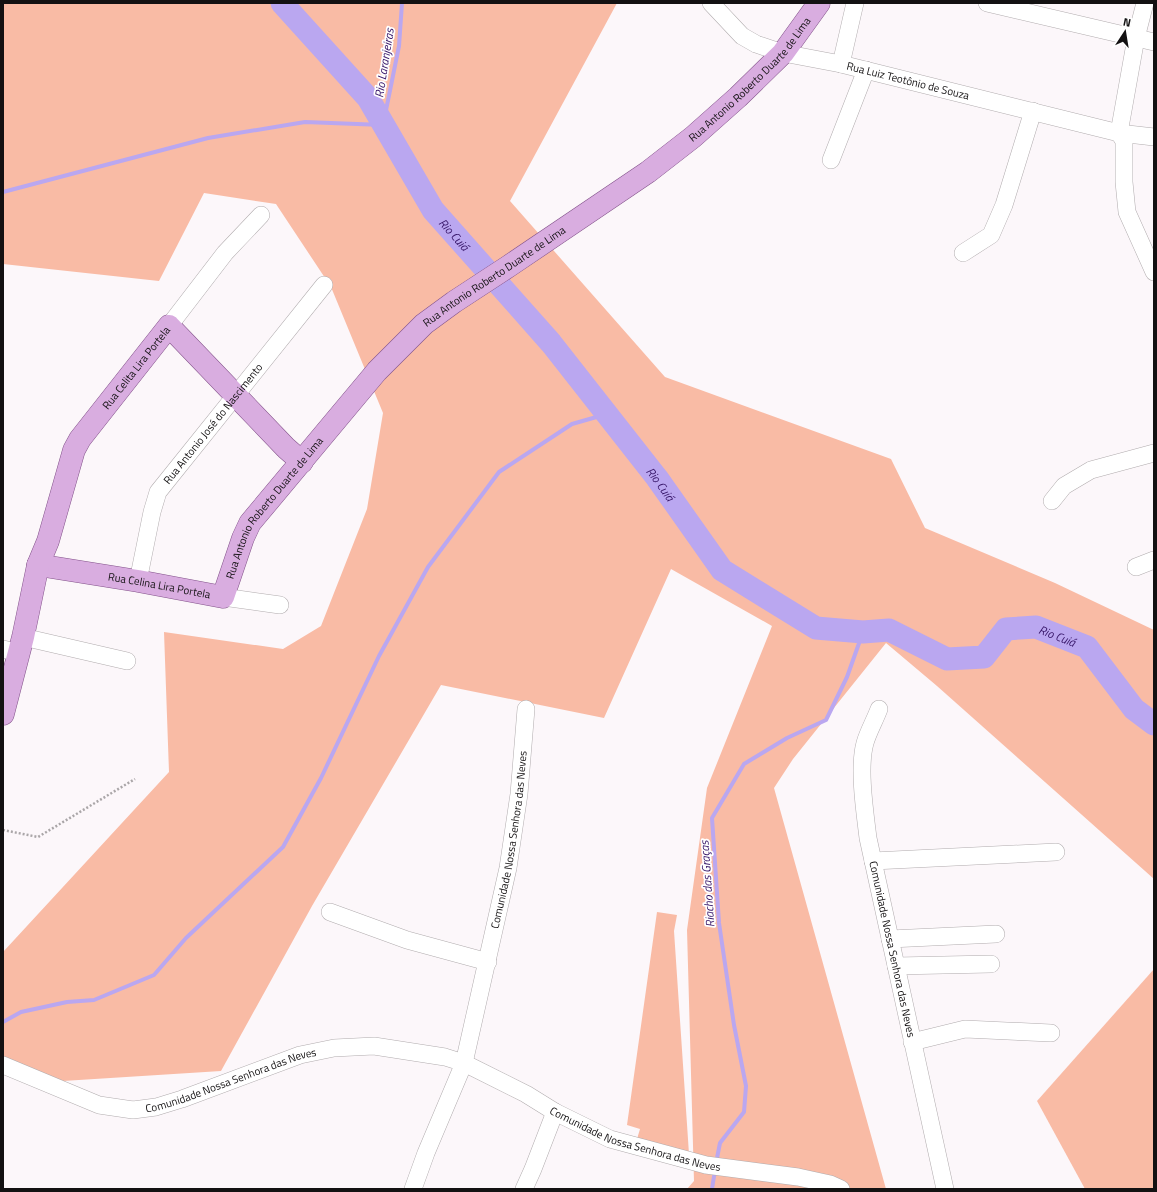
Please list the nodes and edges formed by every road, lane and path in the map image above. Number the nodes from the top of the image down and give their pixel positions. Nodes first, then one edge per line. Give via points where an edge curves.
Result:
1 (710, 3) edge
2 (819, 3) edge
3 (855, 3) edge
4 (987, 3) edge
5 (1145, 3) edge
6 (1136, 38) junction
7 (1154, 42) edge
8 (783, 53) junction
9 (841, 64) junction
10 (866, 70) junction
11 (1033, 111) junction
12 (1119, 133) junction
13 (1154, 137) edge
14 (831, 160) dead end
15 (261, 215) dead end
16 (1147, 239) edge
17 (963, 253) dead end
18 (1154, 272) edge
19 (324, 285) dead end
20 (169, 326) junction
21 (236, 396) junction
22 (1154, 452) edge
23 (294, 460) junction
24 (1052, 501) dead end
25 (1154, 560) edge
26 (45, 566) junction
27 (1136, 567) dead end
28 (138, 581) junction
29 (223, 597) junction
30 (280, 605) dead end
31 (15, 646) edge
32 (127, 661) dead end
33 (526, 709) dead end
34 (879, 709) dead end
35 (3, 714) edge
36 (135, 779) dead end
37 (3, 830) edge
38 (1056, 852) dead end
39 (874, 862) junction
40 (330, 912) dead end
41 (996, 934) dead end
42 (890, 939) junction
43 (488, 962) junction
44 (991, 964) dead end
45 (896, 966) junction
46 (1051, 1033) dead end
47 (912, 1042) junction
48 (464, 1063) junction
49 (3, 1064) edge
50 (555, 1112) junction
51 (413, 1189) edge
52 (524, 1189) edge
53 (841, 1189) edge
54 (945, 1189) edge

1 - 8 street, Rua Luiz Teotônio de Souza via 742,36 756,44
2 - 8 main road, Rua Antonio Roberto Duarte de Lima
3 - 9 street
4 - 6 street
5 - 6 street
6 - 7 street
6 - 12 street
8 - 9 street, Rua Luiz Teotônio de Souza
8 - 23 main road, Rua Antonio Roberto Duarte de Lima via 738,97 648,172 424,324 399,347
9 - 10 street, Rua Luiz Teotônio de Souza
10 - 11 street, Rua Luiz Teotônio de Souza
10 - 14 street
11 - 12 street, Rua Luiz Teotônio de Souza
11 - 17 street via 1004,205 991,235
12 - 13 street, Rua Luiz Teotônio de Souza
12 - 16 street via 1124,141 1127,212
15 - 20 street, Rua Celita Lira Portela via 225,253
16 - 18 street
19 - 21 street, Rua Antonio José do Nascimento
20 - 21 main road
20 - 26 main road, Rua Celita Lira Portela via 80,438 74,450 48,541
21 - 23 main road
21 - 28 street, Rua Antonio José do Nascimento via 158,492
22 - 24 street via 1091,470 1064,486
23 - 29 main road, Rua Antonio Roberto Duarte de Lima via 250,524
25 - 27 street
26 - 28 main road, Rua Celina Lira Portela
26 - 31 main road, Rua Celita Lira Portela
28 - 29 main road, Rua Celina Lira Portela
29 - 30 street, Rua Celina Lira Portela
31 - 32 street
31 - 35 main road, Rua Celita Lira Portela
33 - 43 street, Comunidade Nossa Senhora das Neves via 519,794 508,868
34 - 39 street, Comunidade Nossa Senhora das Neves via 864,744 862,762 864,806
36 - 37 path via 38,837
38 - 39 street
39 - 42 street, Comunidade Nossa Senhora das Neves
40 - 43 street via 407,940
41 - 42 street
42 - 45 street, Comunidade Nossa Senhora das Neves
43 - 48 street, Comunidade Nossa Senhora das Neves
44 - 45 street
45 - 47 street, Comunidade Nossa Senhora das Neves
46 - 47 street via 965,1029
47 - 54 street, Comunidade Nossa Senhora das Neves
48 - 49 street, Comunidade Nossa Senhora das Neves via 445,1057 374,1046 334,1048 300,1055 156,1107 133,1110 99,1104
48 - 50 street, Comunidade Nossa Senhora das Neves via 526,1094
48 - 51 street, Comunidade Nossa Senhora das Neves
50 - 52 street
50 - 53 street, Comunidade Nossa Senhora das Neves via 610,1139 706,1165 798,1177

